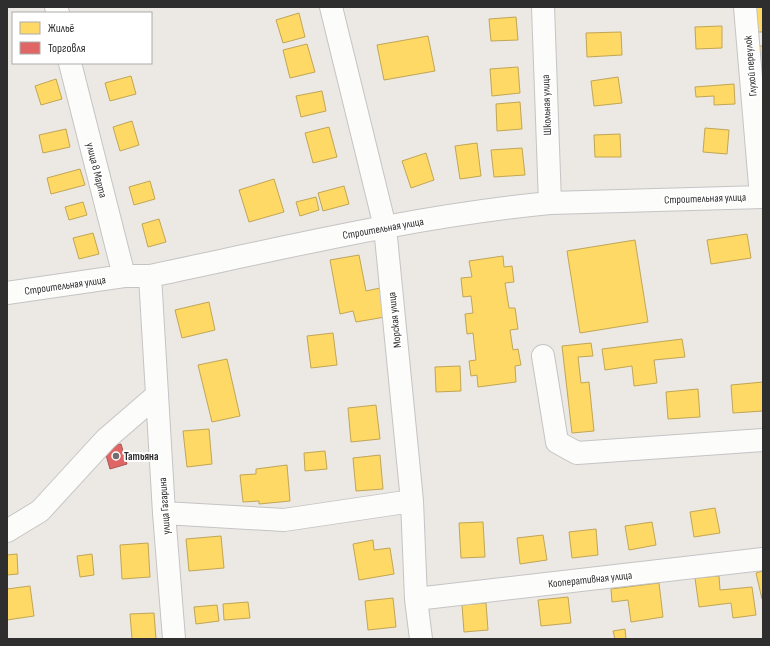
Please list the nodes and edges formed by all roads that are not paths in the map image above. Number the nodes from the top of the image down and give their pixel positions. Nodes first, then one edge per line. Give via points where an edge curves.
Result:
1 (331, 7) edge
2 (543, 7) edge
3 (745, 7) edge
4 (70, 64) edge
5 (762, 197) edge
6 (550, 203) junction
7 (385, 227) junction
8 (124, 276) junction
9 (150, 276) junction
10 (7, 293) edge
11 (543, 356) dead end
12 (157, 395) junction
13 (763, 440) edge
14 (412, 501) junction
15 (164, 513) junction
16 (7, 531) edge
17 (763, 559) edge
18 (416, 599) junction
19 (174, 639) edge
20 (421, 639) edge

1 - 7 street, Морская улица
2 - 6 street, Школьная улица
3 - 5 street, Глухой переулок
4 - 8 street, улица 8 Марта
5 - 6 street, Строительная улица
6 - 7 street, Строительная улица
7 - 9 street, Строительная улица
7 - 14 street, Морская улица
8 - 9 street, Строительная улица
8 - 10 street, Строительная улица
9 - 12 street, улица Гагарина
11 - 13 street via 557,442 577,453
12 - 15 street, улица Гагарина
12 - 16 street via 106,440 40,511
14 - 15 street via 284,520
14 - 18 street, Морская улица
15 - 19 street, улица Гагарина
17 - 18 street, Кооперативная улица
18 - 20 street, Морская улица

